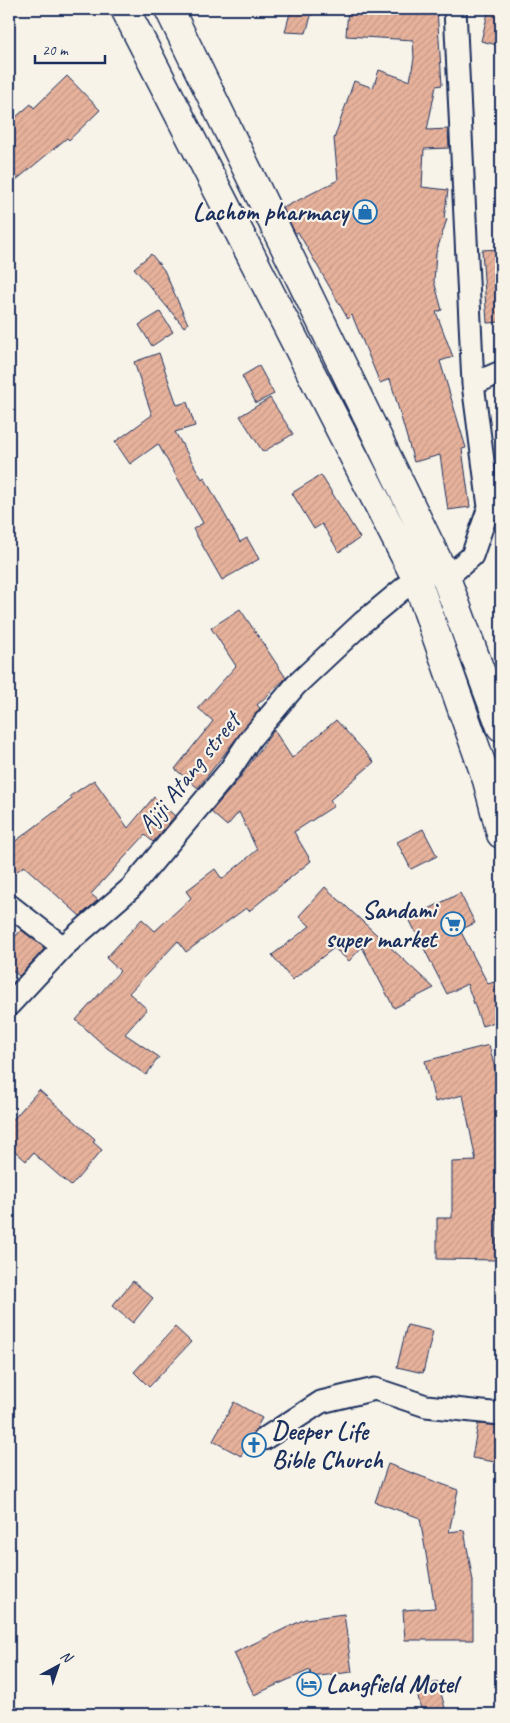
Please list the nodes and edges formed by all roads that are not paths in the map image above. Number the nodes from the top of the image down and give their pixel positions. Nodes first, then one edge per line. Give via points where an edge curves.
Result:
1 (125, 9) edge
2 (169, 9) edge
3 (455, 9) edge
4 (501, 372) edge
5 (473, 384) junction
6 (416, 578) junction
7 (446, 578) junction
8 (501, 727) edge
9 (501, 834) edge
10 (9, 905) edge
11 (63, 947) junction
12 (9, 1005) edge
13 (501, 1414) edge
14 (264, 1439) dead end

1 - 6 main road
2 - 7 main road
3 - 5 street
4 - 5 street
5 - 7 street via 488,507 472,556
6 - 9 main road via 487,780
6 - 11 street, Ajiji Atang street via 301,679 131,888
7 - 8 main road
10 - 11 street
11 - 12 street, Ajiji Atang street
13 - 14 street via 426,1406 375,1389 321,1402

